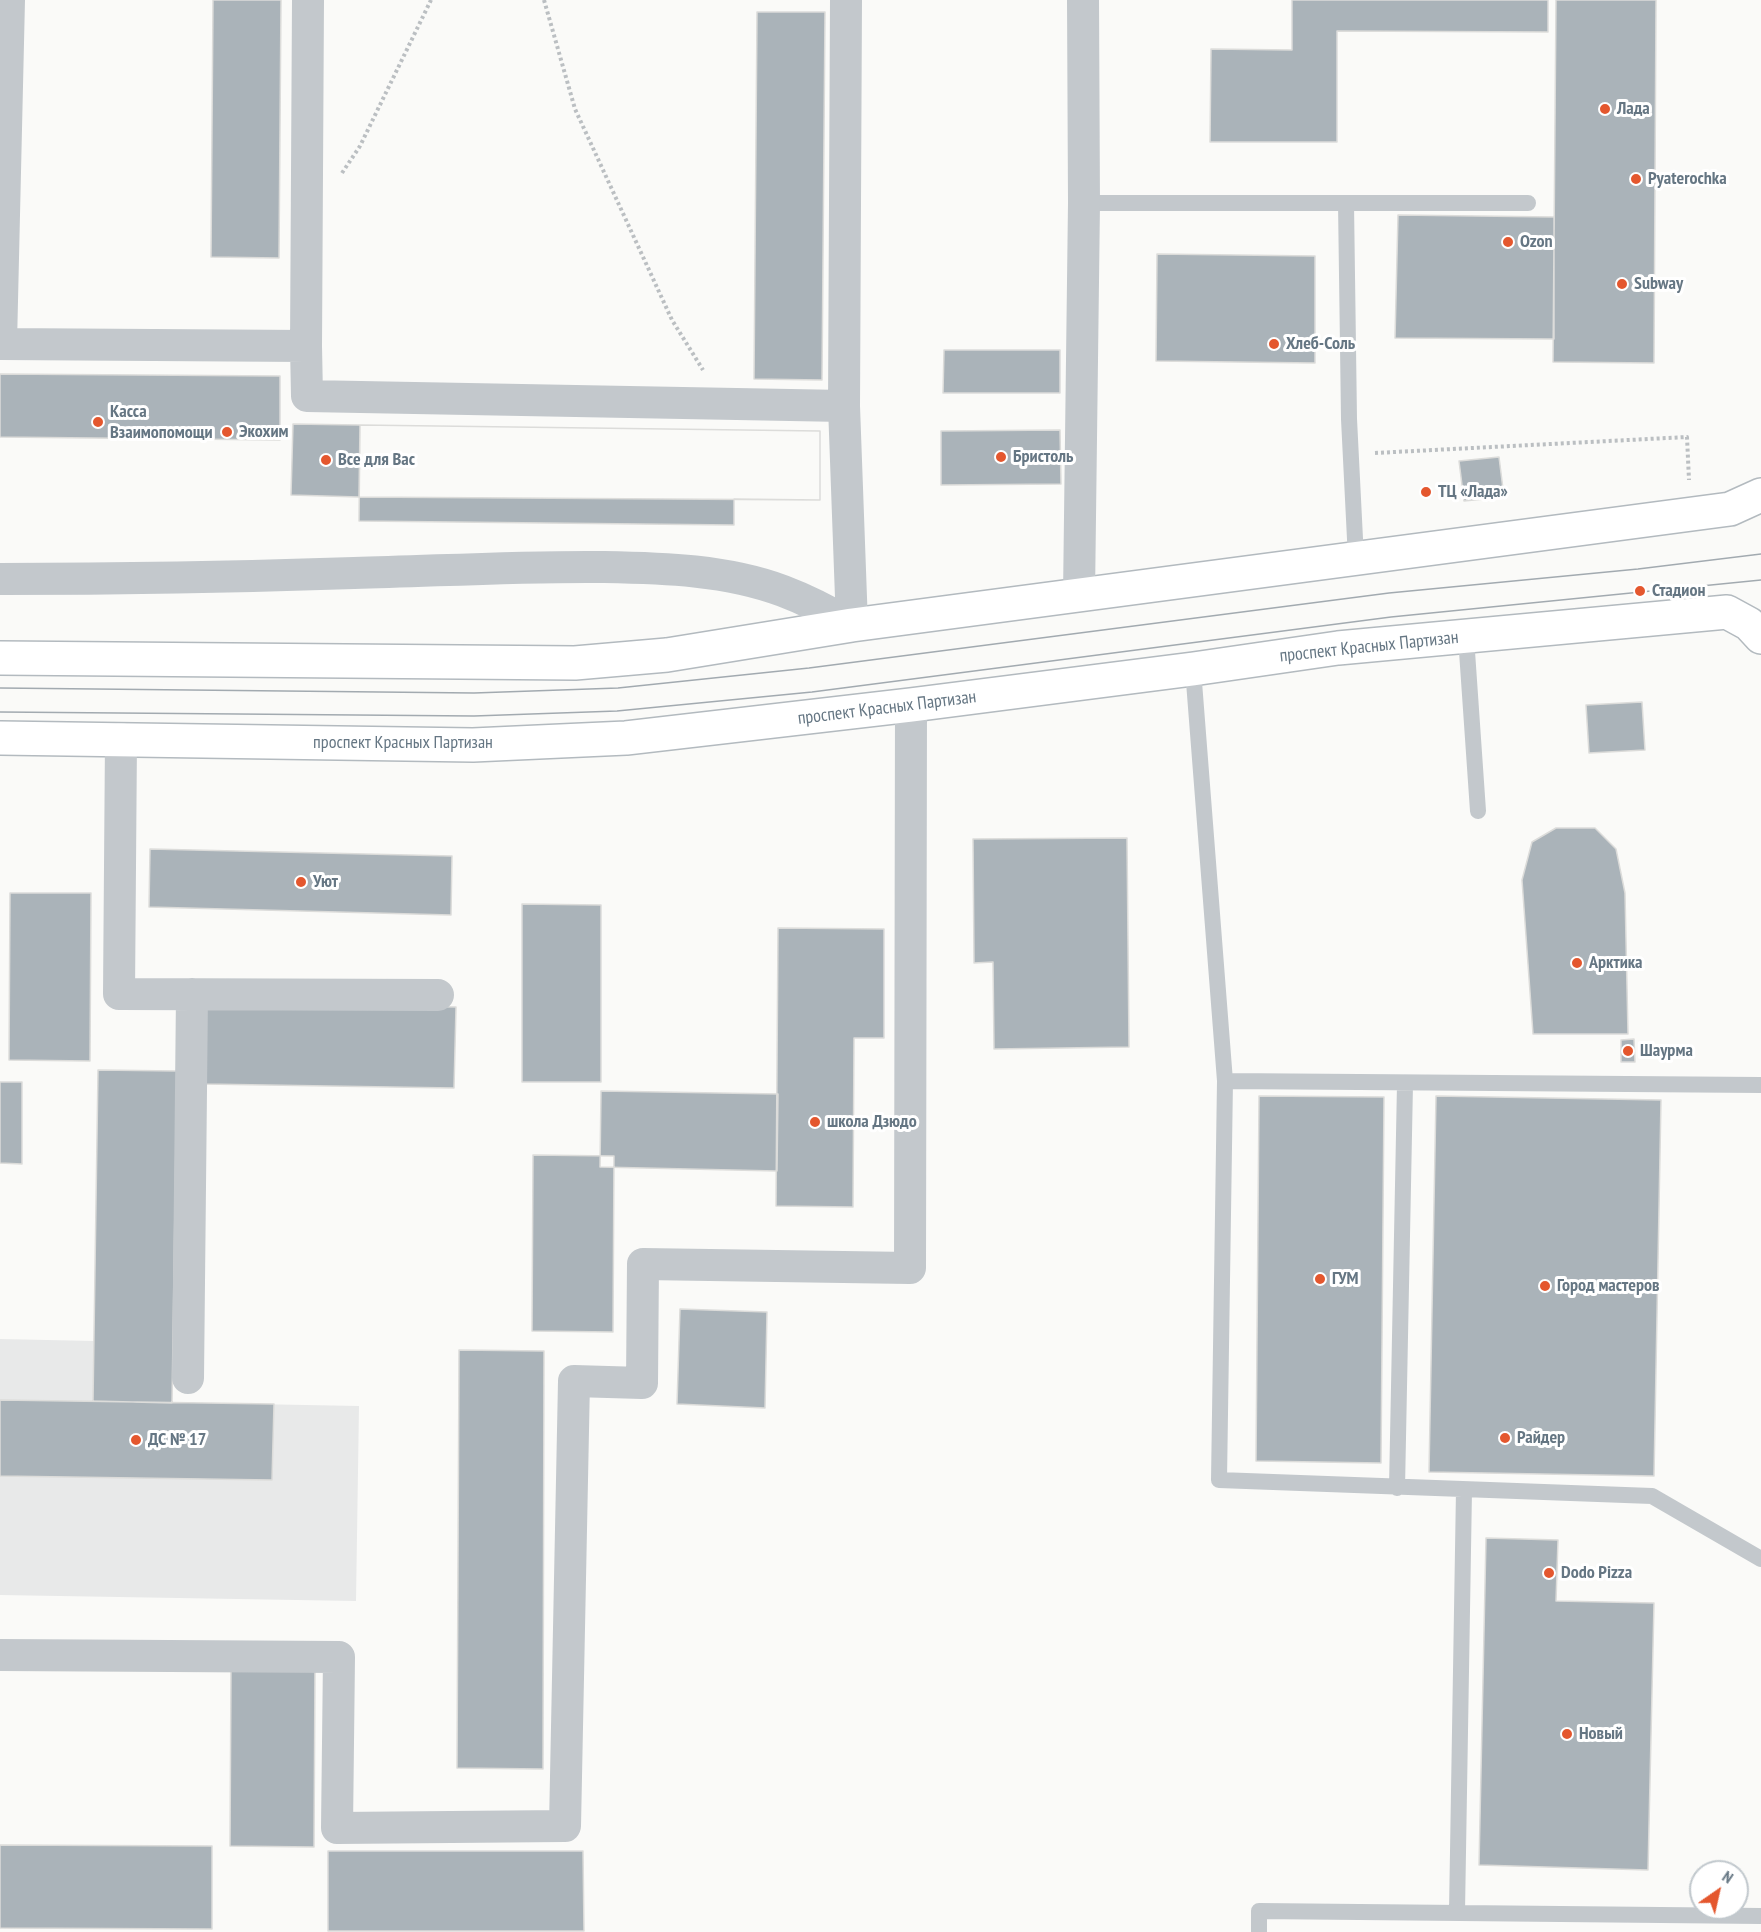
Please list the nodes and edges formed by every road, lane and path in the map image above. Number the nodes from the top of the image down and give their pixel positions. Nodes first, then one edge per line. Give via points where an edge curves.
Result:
1 (9, 0) edge
2 (308, 0) edge
3 (431, 0) edge
4 (544, 0) edge
5 (846, 0) edge
6 (1083, 0) edge
7 (336, 182) dead end
8 (1084, 203) junction
9 (1346, 203) junction
10 (1528, 203) dead end
11 (306, 346) junction
12 (724, 403) junction
13 (844, 406) junction
14 (1351, 454) junction
15 (1689, 483) dead end
16 (1761, 495) edge
17 (1356, 559) junction
18 (0, 579) edge
19 (1079, 595) junction
20 (852, 625) junction
21 (1466, 637) junction
22 (1761, 637) edge
23 (0, 658) edge
24 (1193, 669) junction
25 (911, 705) junction
26 (0, 738) edge
27 (121, 739) junction
28 (1478, 812) dead end
29 (192, 994) junction
30 (438, 995) dead end
31 (1225, 1082) junction
32 (1405, 1084) junction
33 (1761, 1085) edge
34 (188, 1378) dead end
35 (1397, 1488) junction
36 (1464, 1490) junction
37 (1761, 1558) edge
38 (0, 1654) edge
39 (1457, 1912) junction
40 (1761, 1916) edge
41 (1259, 1932) edge

1 - 11 street via 1,344
2 - 11 street
3 - 7 path via 360,146
4 - 12 path via 575,109 672,320
5 - 13 street
6 - 8 street
8 - 9 lane
8 - 19 street
9 - 10 lane
9 - 14 lane
11 - 12 street via 307,396
12 - 13 street
13 - 20 street
14 - 15 path via 1687,437
14 - 17 lane
16 - 17 main road via 1730,509
17 - 19 main road
18 - 20 street via 636,568 747,580 811,602
19 - 20 main road
20 - 23 main road via 667,655 575,663
21 - 22 main road, проспект Красных Партизан via 1727,612 1749,624
21 - 24 main road, проспект Красных Партизан via 1338,648
21 - 28 lane
24 - 25 main road, проспект Красных Партизан
24 - 31 lane
25 - 27 main road, проспект Красных Партизан via 626,738 473,746
25 - 38 street via 910,1268 643,1264 642,1383 574,1381 565,1826 337,1828 339,1657
26 - 27 main road, проспект Красных Партизан
27 - 29 street via 119,993
29 - 30 street
29 - 34 street
31 - 32 lane
31 - 35 lane via 1219,1480
32 - 33 lane
32 - 35 lane
35 - 36 lane
36 - 37 lane via 1652,1497
36 - 39 lane
39 - 40 lane
39 - 41 lane via 1259,1911

